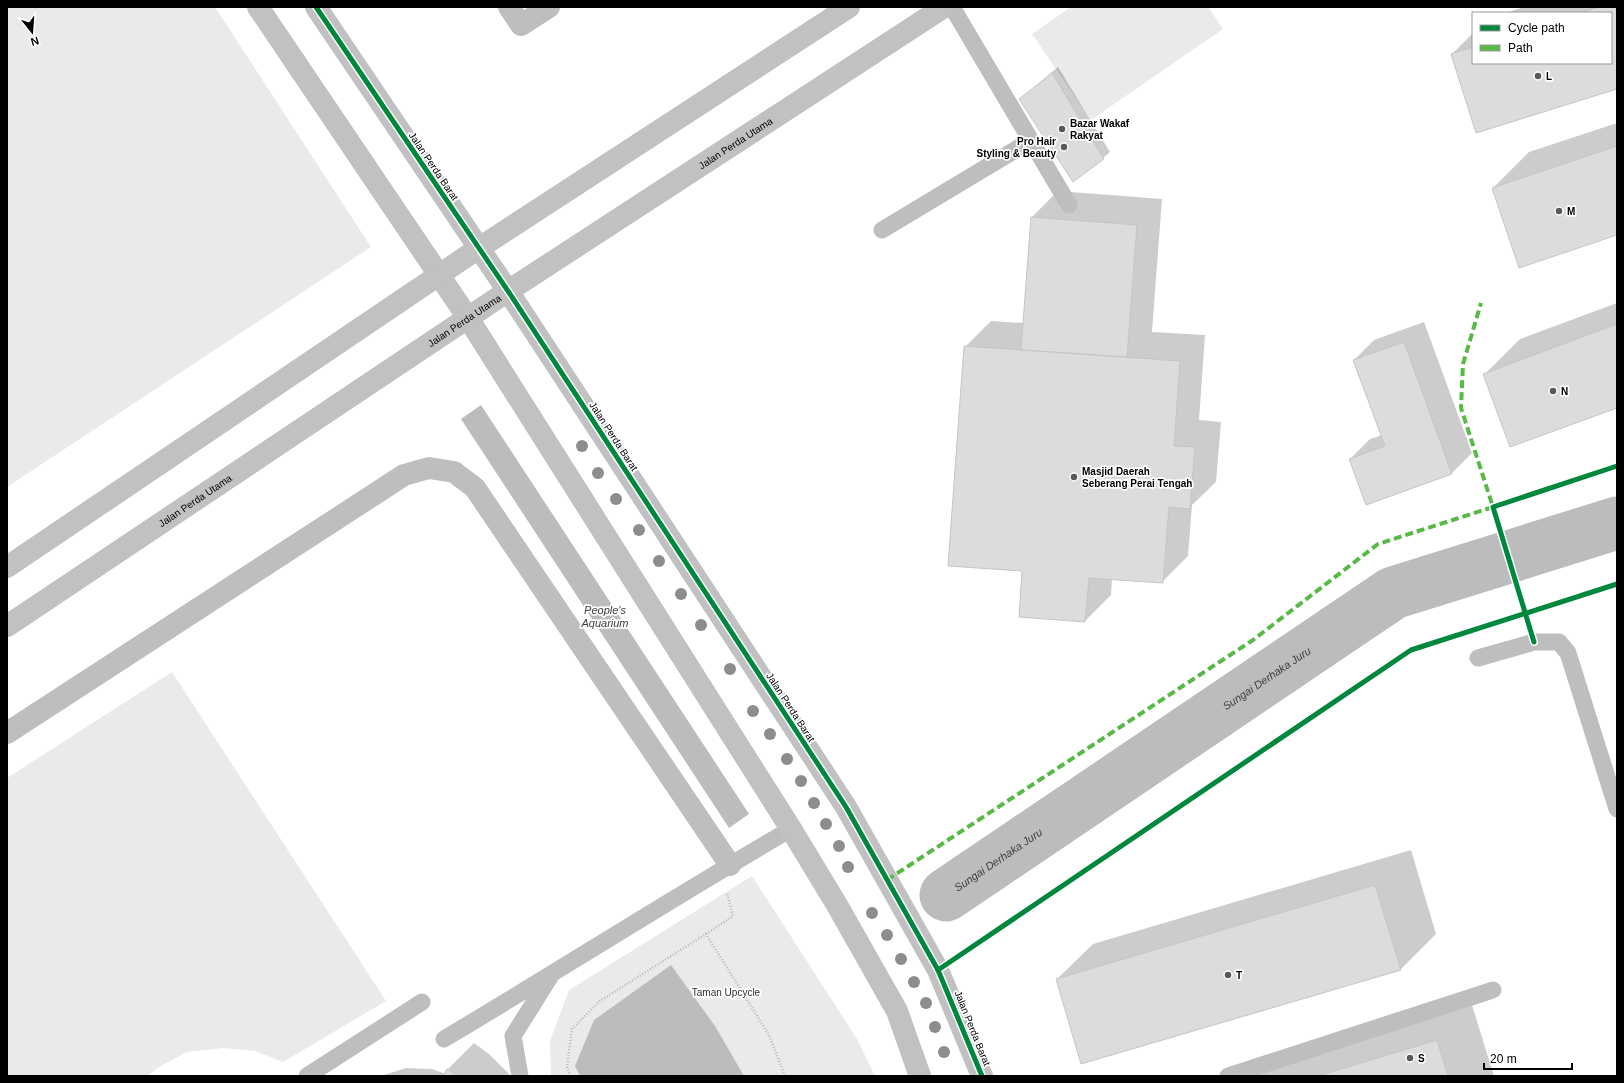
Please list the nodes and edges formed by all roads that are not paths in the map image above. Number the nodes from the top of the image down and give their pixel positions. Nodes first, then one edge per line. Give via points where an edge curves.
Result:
1 (258, 7) edge
2 (316, 7) edge
3 (510, 7) edge
4 (548, 7) edge
5 (849, 7) edge
6 (944, 7) edge
7 (952, 7) edge
8 (1030, 141) junction
9 (1069, 205) dead end
10 (882, 230) dead end
11 (479, 248) junction
12 (439, 275) junction
13 (508, 291) junction
14 (468, 318) junction
15 (7, 567) edge
16 (7, 626) edge
17 (1478, 658) dead end
18 (7, 733) edge
19 (1617, 809) edge
20 (791, 829) junction
21 (726, 867) junction
22 (551, 975) junction
23 (1493, 990) dead end
24 (422, 1002) dead end
25 (444, 1039) dead end
26 (307, 1076) edge
27 (520, 1076) edge
28 (920, 1076) edge
29 (982, 1076) edge
30 (1228, 1076) edge

1 - 12 street
2 - 11 street, Jalan Perda Barat
3 - 4 street via 521,25
5 - 11 street
6 - 13 street, Jalan Perda Utama
7 - 8 lane
8 - 9 lane
8 - 10 lane
11 - 12 street
11 - 13 street, Jalan Perda Barat
12 - 14 street
12 - 15 street
13 - 14 street, Jalan Perda Utama
13 - 29 street, Jalan Perda Barat via 846,807 938,970
14 - 16 street, Jalan Perda Utama
14 - 20 street
17 - 19 lane via 1534,642 1559,642 1568,653
18 - 21 street via 404,475 429,468 454,472 475,488
20 - 21 lane
20 - 28 street via 838,906 897,1012
21 - 22 lane
22 - 25 lane
22 - 27 lane via 513,1036
23 - 30 lane
24 - 26 lane

